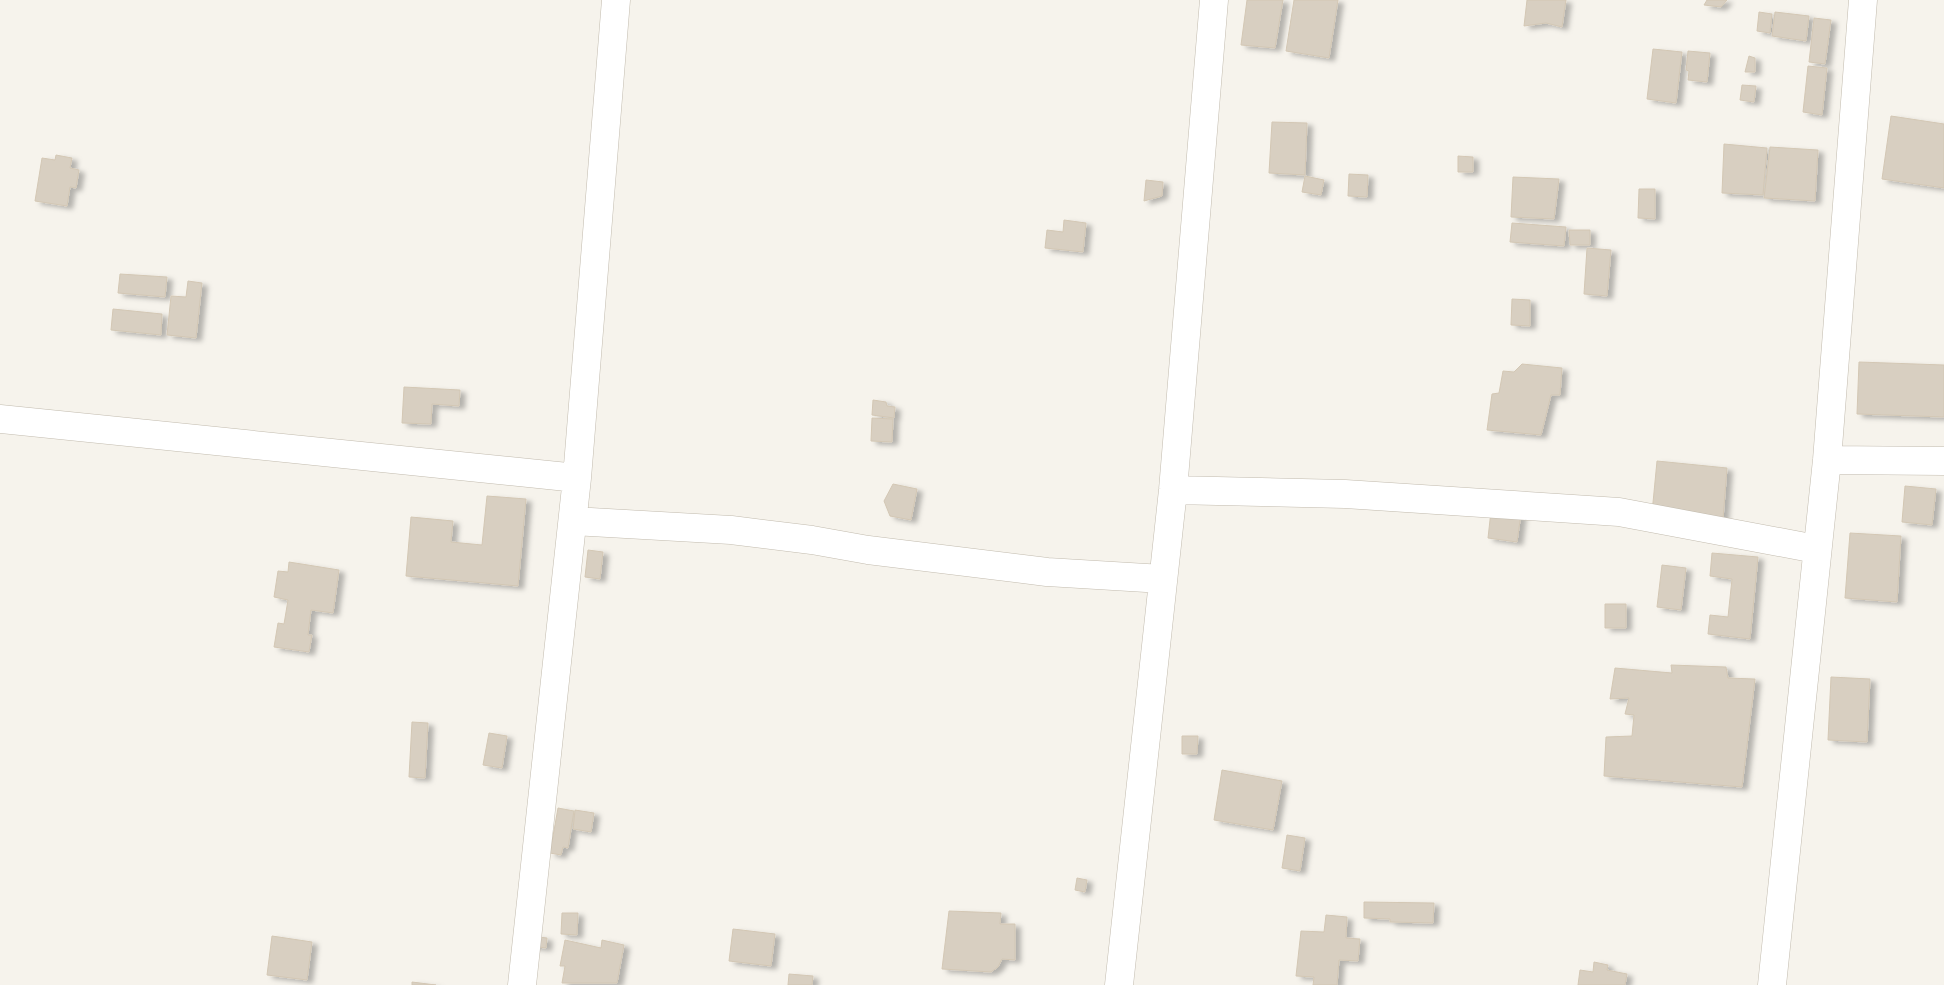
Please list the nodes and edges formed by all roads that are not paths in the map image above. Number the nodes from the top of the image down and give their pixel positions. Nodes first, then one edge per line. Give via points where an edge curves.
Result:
1 (616, 0) edge
2 (1214, 0) edge
3 (1863, 0) edge
4 (0, 420) edge
5 (1826, 460) junction
6 (1944, 460) edge
7 (577, 478) junction
8 (1173, 490) junction
9 (573, 521) junction
10 (1816, 549) junction
11 (1163, 579) junction
12 (522, 985) edge
13 (1119, 985) edge
14 (1772, 985) edge

1 - 7 street
2 - 8 street
3 - 5 street
4 - 7 street
5 - 6 street
5 - 10 street
7 - 9 street
8 - 10 street via 1344,494 1619,512
8 - 11 street
9 - 11 street via 731,530 1047,572
9 - 12 street
10 - 14 street
11 - 13 street

